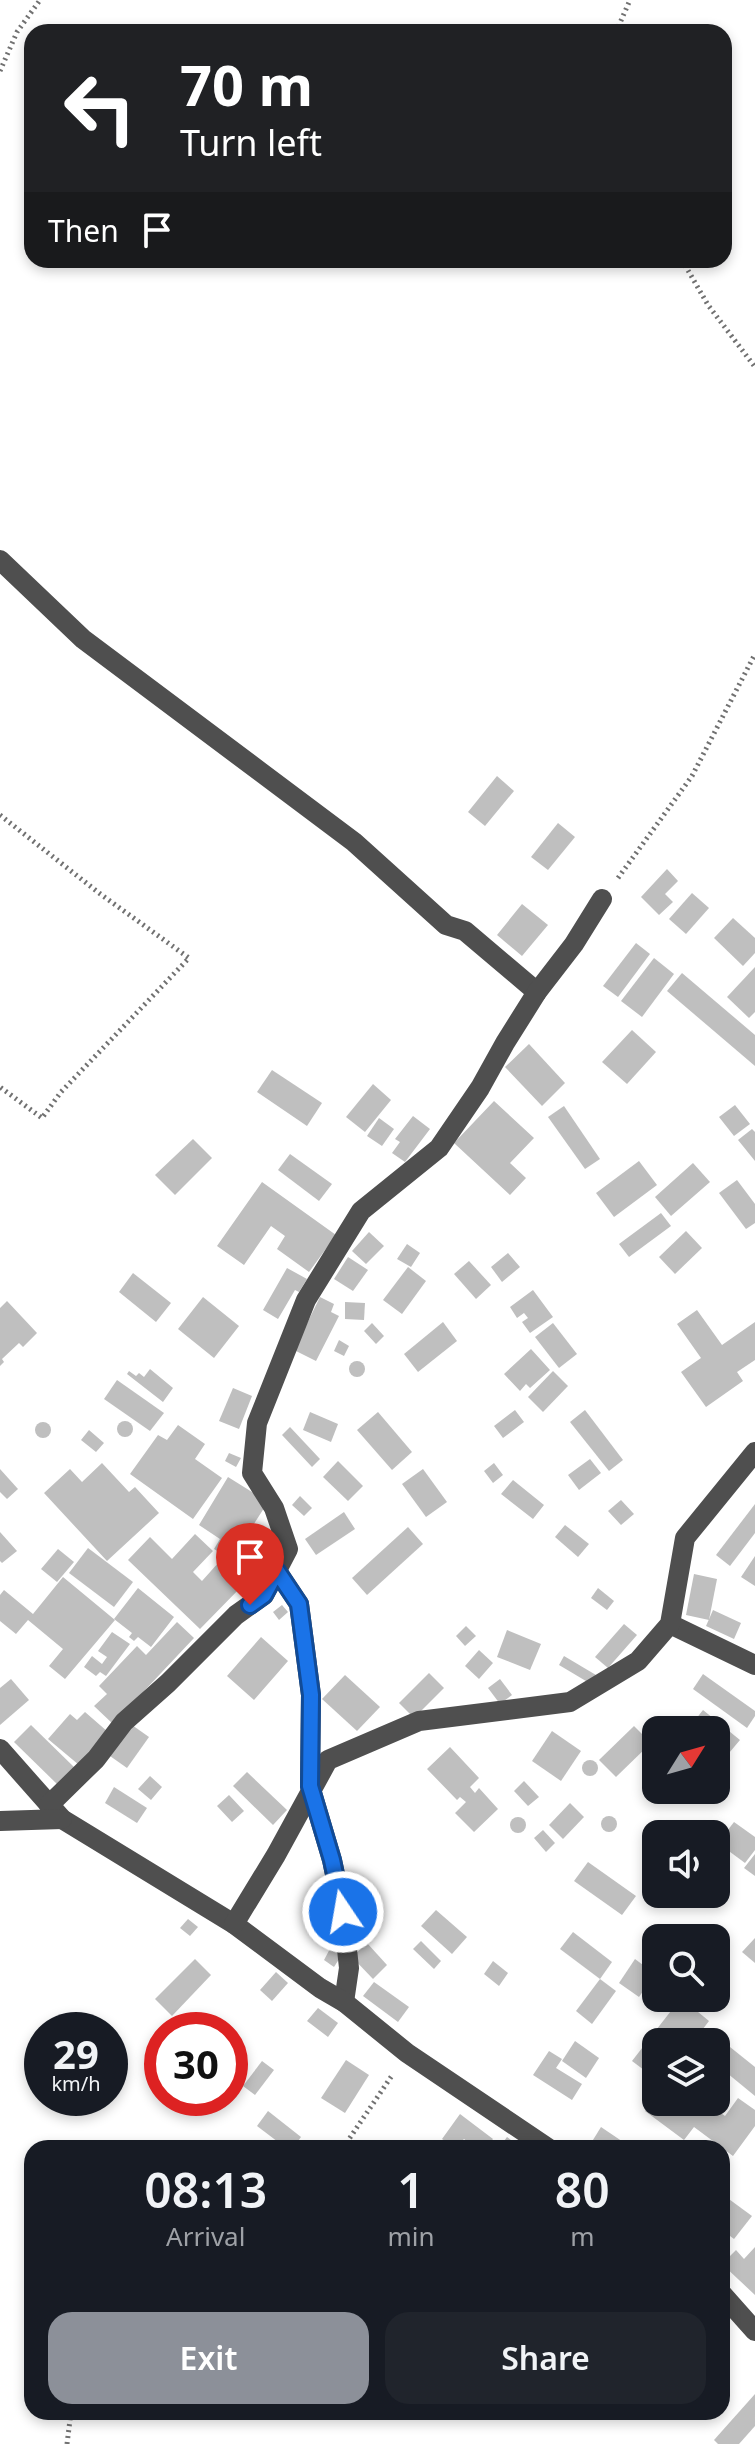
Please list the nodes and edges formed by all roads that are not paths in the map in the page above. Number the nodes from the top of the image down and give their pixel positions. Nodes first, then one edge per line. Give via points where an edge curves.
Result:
1 (0, 560) edge
2 (602, 899) road end
3 (537, 992) junction
4 (755, 1452) edge
5 (277, 1571) junction
6 (670, 1624) junction
7 (755, 1665) edge
8 (0, 1749) edge
9 (311, 1792) junction
10 (56, 1812) junction
11 (0, 1821) edge
12 (234, 1924) junction
13 (344, 2002) junction
14 (536, 2140) edge
15 (730, 2303) edge
16 (755, 2331) edge

1 - 3 street via 83,639 354,842 446,925 465,931
2 - 3 street
3 - 5 street via 439,1148 361,1211 306,1300 257,1423 252,1473 274,1508 288,1549
4 - 6 street via 685,1538
5 - 9 street via 299,1604 311,1695
5 - 10 street via 264,1595 124,1722
6 - 7 street
6 - 9 street via 638,1661 570,1702 419,1721 328,1760
8 - 10 street
9 - 12 street
9 - 13 street via 343,1912 349,1968
10 - 11 street
10 - 12 street
12 - 13 street
13 - 14 street via 407,2053
15 - 16 street

